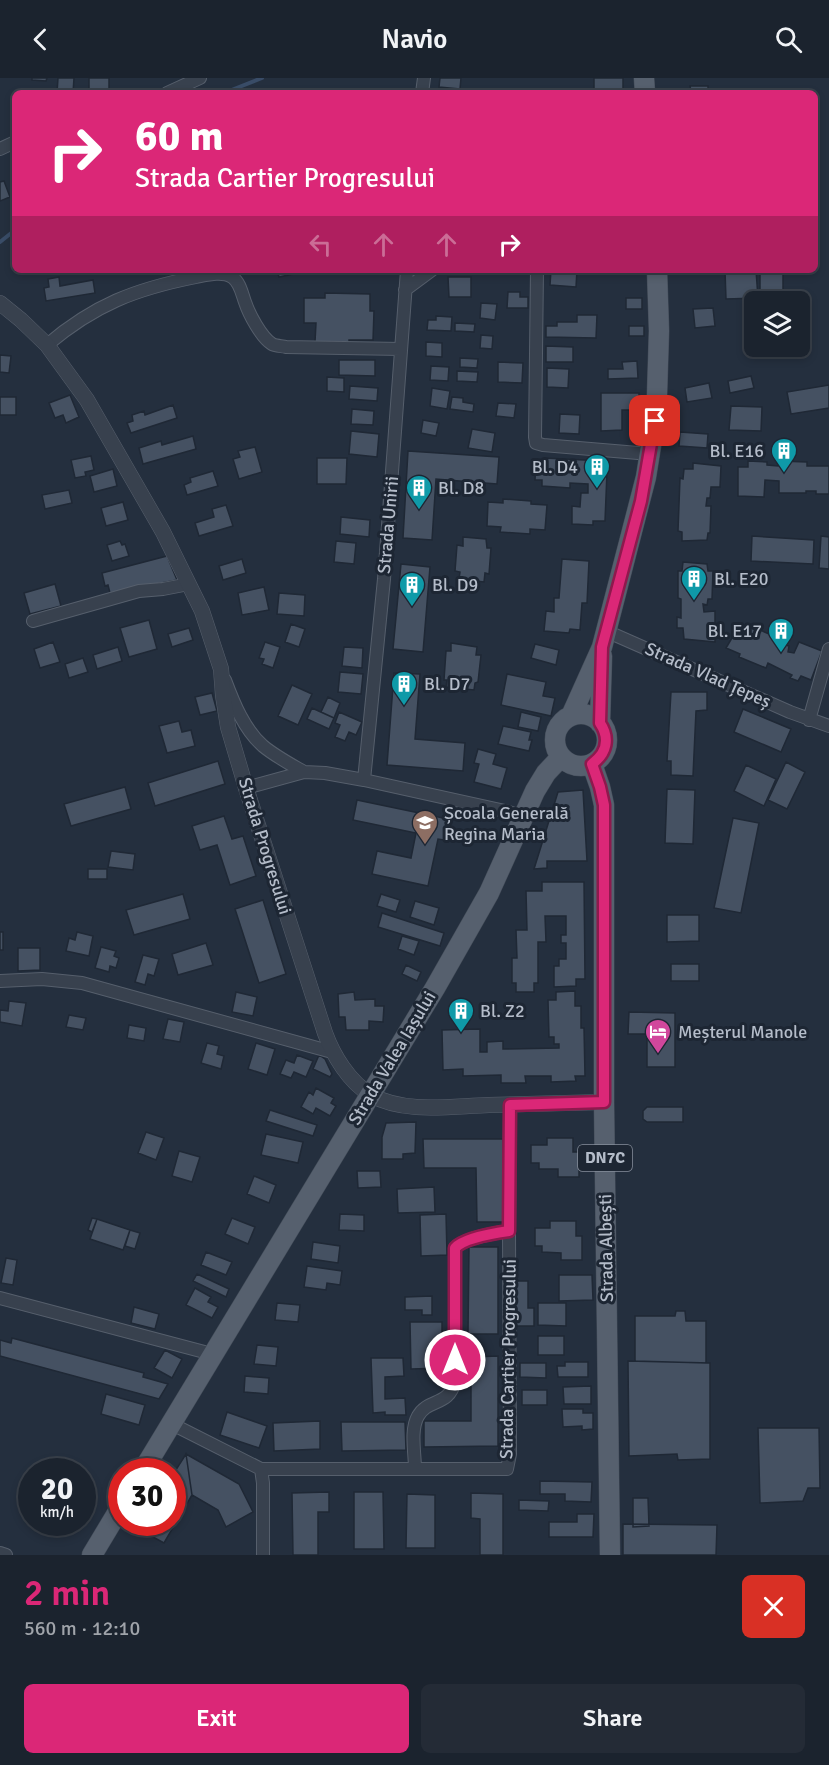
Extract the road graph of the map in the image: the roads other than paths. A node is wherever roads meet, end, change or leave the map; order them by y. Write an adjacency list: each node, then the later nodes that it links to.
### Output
1 (200, 78): 2 (street)
2 (174, 90)
3 (407, 273): 7 (street, Strada Unirii)
4 (428, 273): 7 (street)
5 (537, 273): 11 (street)
6 (657, 273): 11 (main road)
7 (405, 290): 10 (street, Strada Unirii)
8 (0, 303): 9 (street, Strada Progresului)
9 (47, 345): 10 (street); 12 (street, Strada Progresului)
10 (401, 349): 24 (street, Strada Unirii)
11 (650, 454): 14 (main road)
12 (189, 584): 13 (street); 16 (street, Strada Progresului)
13 (33, 621)
14 (604, 639): 17 (main road); 18 (street, Strada Vlad Țepeș); 19 (main road)
15 (829, 649): 18 (street)
16 (221, 669): 23 (street); 25 (street, Strada Progresului)
17 (571, 716): 19 (main road); 21 (main road)
18 (809, 720): 20 (street, Strada Vlad Țepeș)
19 (600, 723): 22 (main road)
20 (829, 726)
21 (561, 757): 22 (main road); 26 (main road, Strada Valea Iașului)
22 (592, 764): 30 (main road, Strada Albești / DN7C)
23 (304, 772): 24 (street); 25 (street)
24 (364, 780): 26 (street)
25 (246, 788): 28 (street, Strada Progresului)
26 (523, 817): 29 (main road, Strada Valea Iașului)
27 (0, 981): 28 (street)
28 (332, 1052): 29 (street, Strada Progresului)
29 (371, 1095): 31 (street); 34 (main road, Strada Valea Iașului)
30 (604, 1102): 31 (street); 44 (main road, Strada Albești / DN7C)
31 (510, 1105): 32 (street, Strada Cartier Progresului)
32 (509, 1231): 38 (street, Strada Cartier Progresului); 38 (street, Strada Cartier Progresului)
33 (0, 1298): 34 (street)
34 (212, 1354): 35 (main road, Strada Valea Iașului)
35 (170, 1423): 36 (main road, Strada Valea Iașului); 37 (street, Strada Cartier Progresului)
36 (150, 1458)
37 (261, 1469): 38 (street, Strada Cartier Progresului); 43 (street)
38 (415, 1469)
39 (108, 1528): 42 (main road)
40 (0, 1553): 41 (street)
41 (6, 1555)
42 (92, 1555)
43 (263, 1555)
44 (610, 1555)

